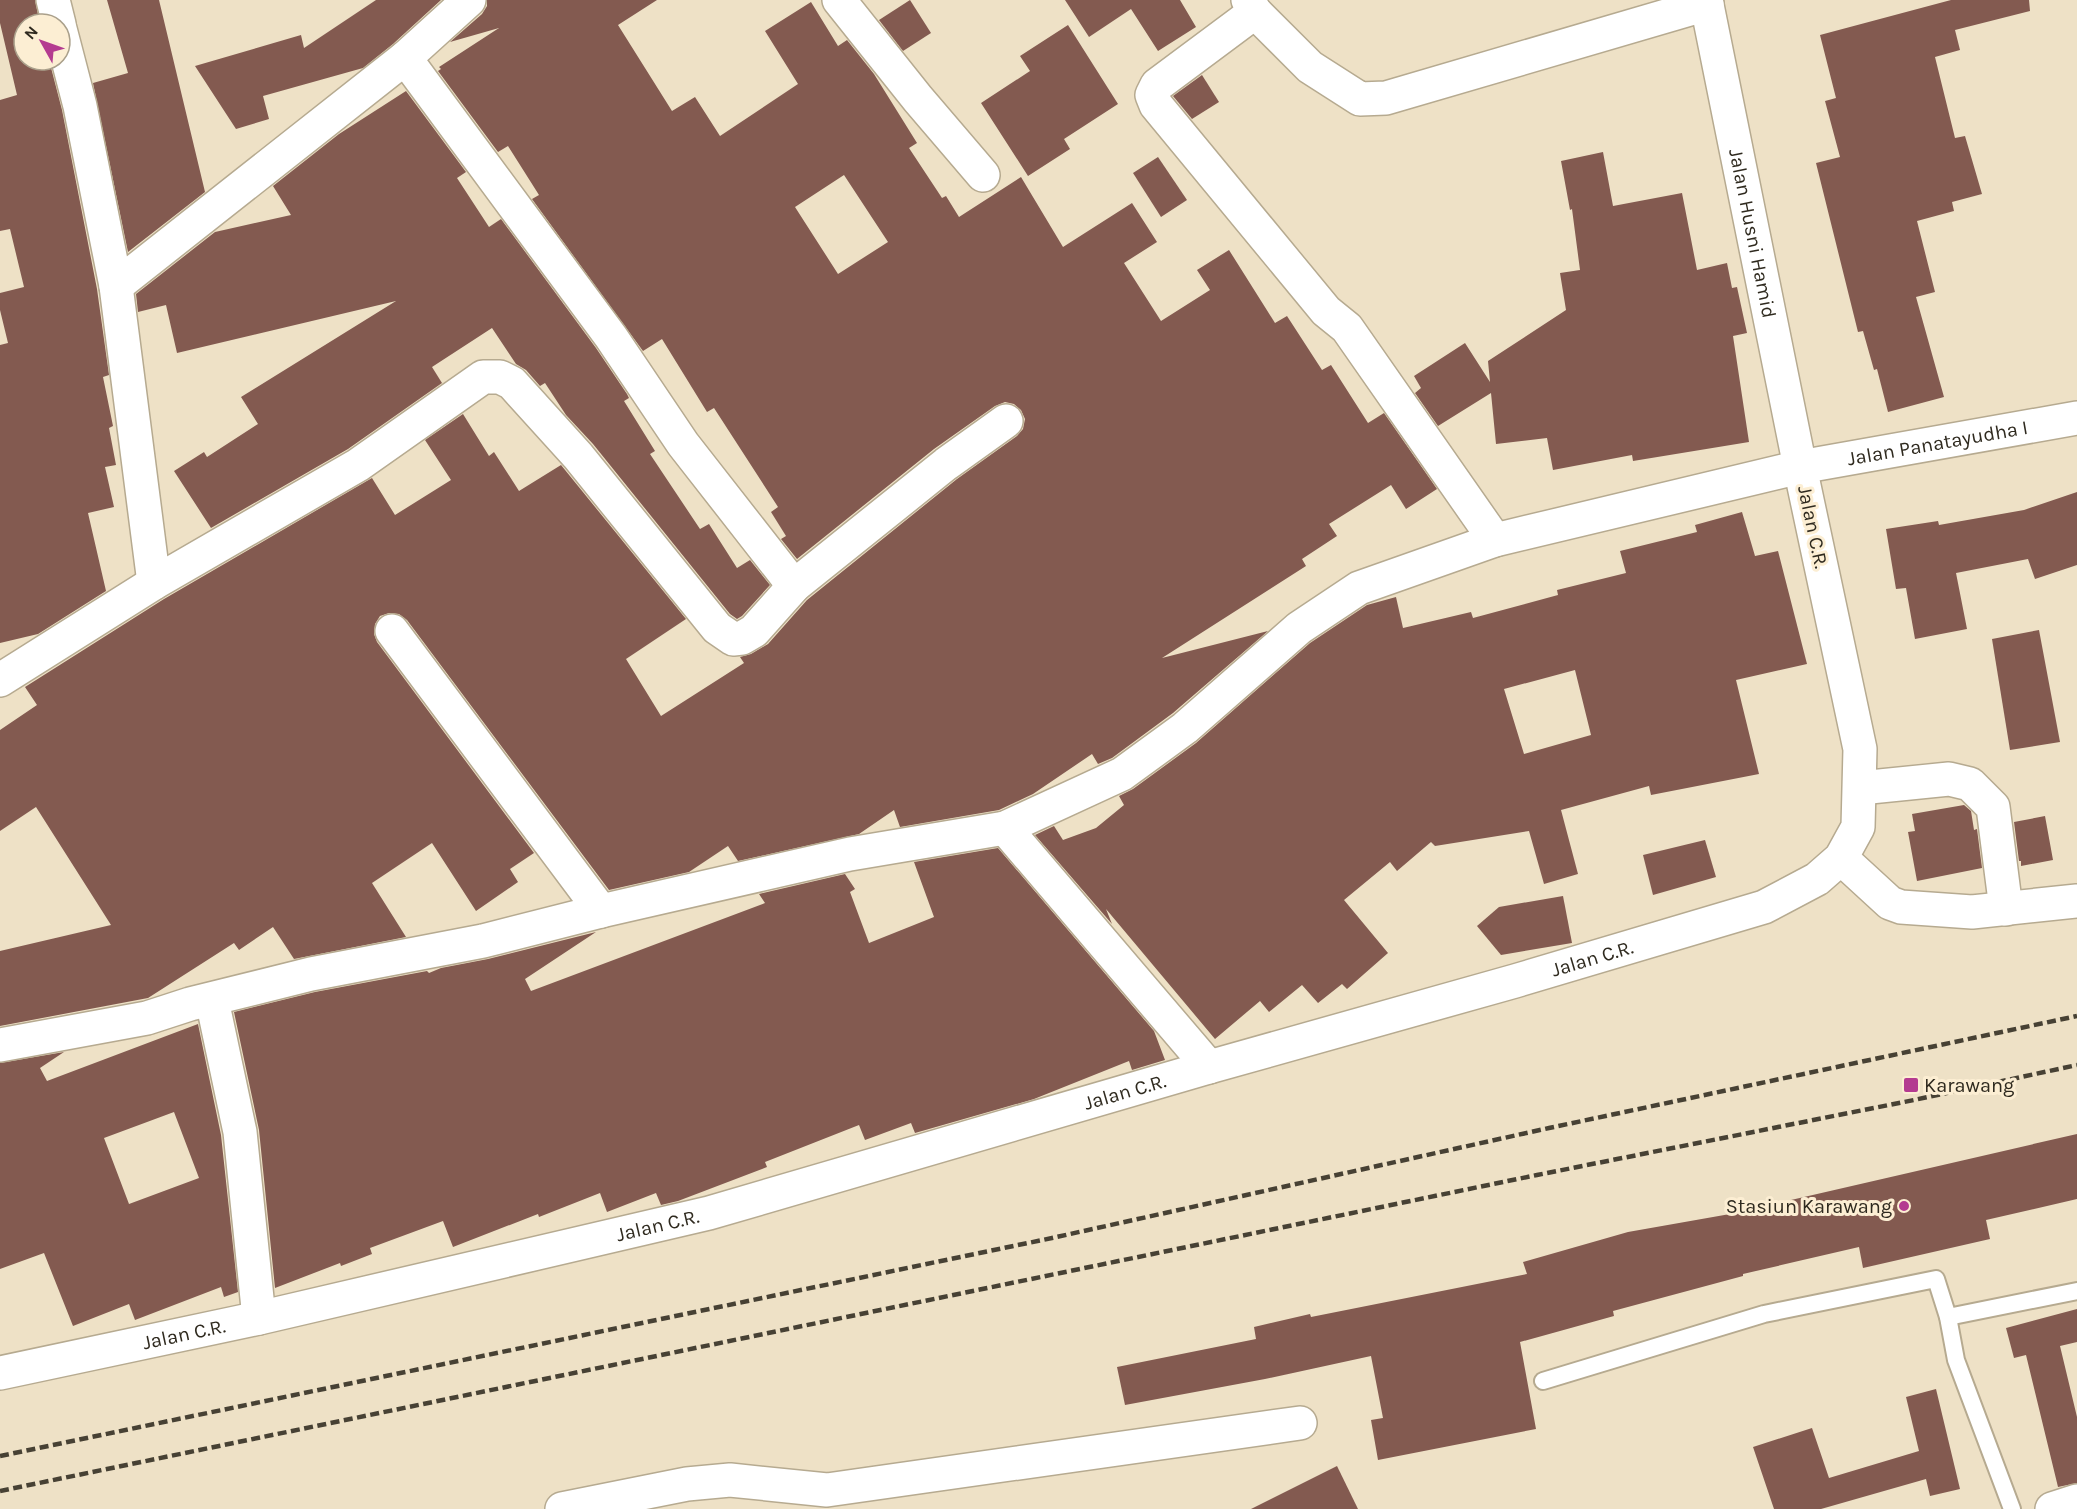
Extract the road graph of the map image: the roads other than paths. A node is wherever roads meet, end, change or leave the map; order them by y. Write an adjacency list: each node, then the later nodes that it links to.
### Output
1 (469, 0): 5 (street)
2 (839, 0): 7 (street)
3 (1706, 2): 4 (street); 11 (street, Jalan Husni Hamid)
4 (1252, 6): 12 (street)
5 (405, 58): 8 (street); 14 (street)
6 (71, 72): 8 (street)
7 (983, 175)
8 (116, 286): 13 (street)
9 (2077, 418): 11 (street, Jalan Panatayudha I)
10 (1006, 421): 14 (street)
11 (1800, 467): 12 (street, Jalan Panatayudha I); 17 (street, Jalan C.R.)
12 (1495, 540): 18 (street, Jalan Panatayudha I)
13 (154, 583): 14 (street); 16 (street)
14 (794, 586)
15 (392, 631): 22 (street)
16 (0, 680)
17 (1860, 788): 19 (street, Jalan C.R.); 21 (street)
18 (1005, 828): 22 (street, Jalan Panatayudha I); 25 (street)
19 (1841, 858): 21 (street); 25 (street, Jalan C.R.)
20 (2077, 901): 21 (street)
21 (2006, 909)
22 (601, 911): 23 (street, Jalan Panatayudha I)
23 (212, 1000): 24 (street, Jalan Panatayudha I); 28 (street)
24 (0, 1045)
25 (1209, 1067): 28 (street, Jalan C.R.)
26 (2077, 1291): 27 (lane)
27 (1948, 1317): 30 (lane); 34 (lane)
28 (259, 1318): 29 (street, Jalan C.R.)
29 (0, 1373)
30 (1544, 1381)
31 (1300, 1423): 33 (street)
32 (2077, 1501): 35 (street)
33 (562, 1509)
34 (2012, 1509)
35 (2052, 1509)

